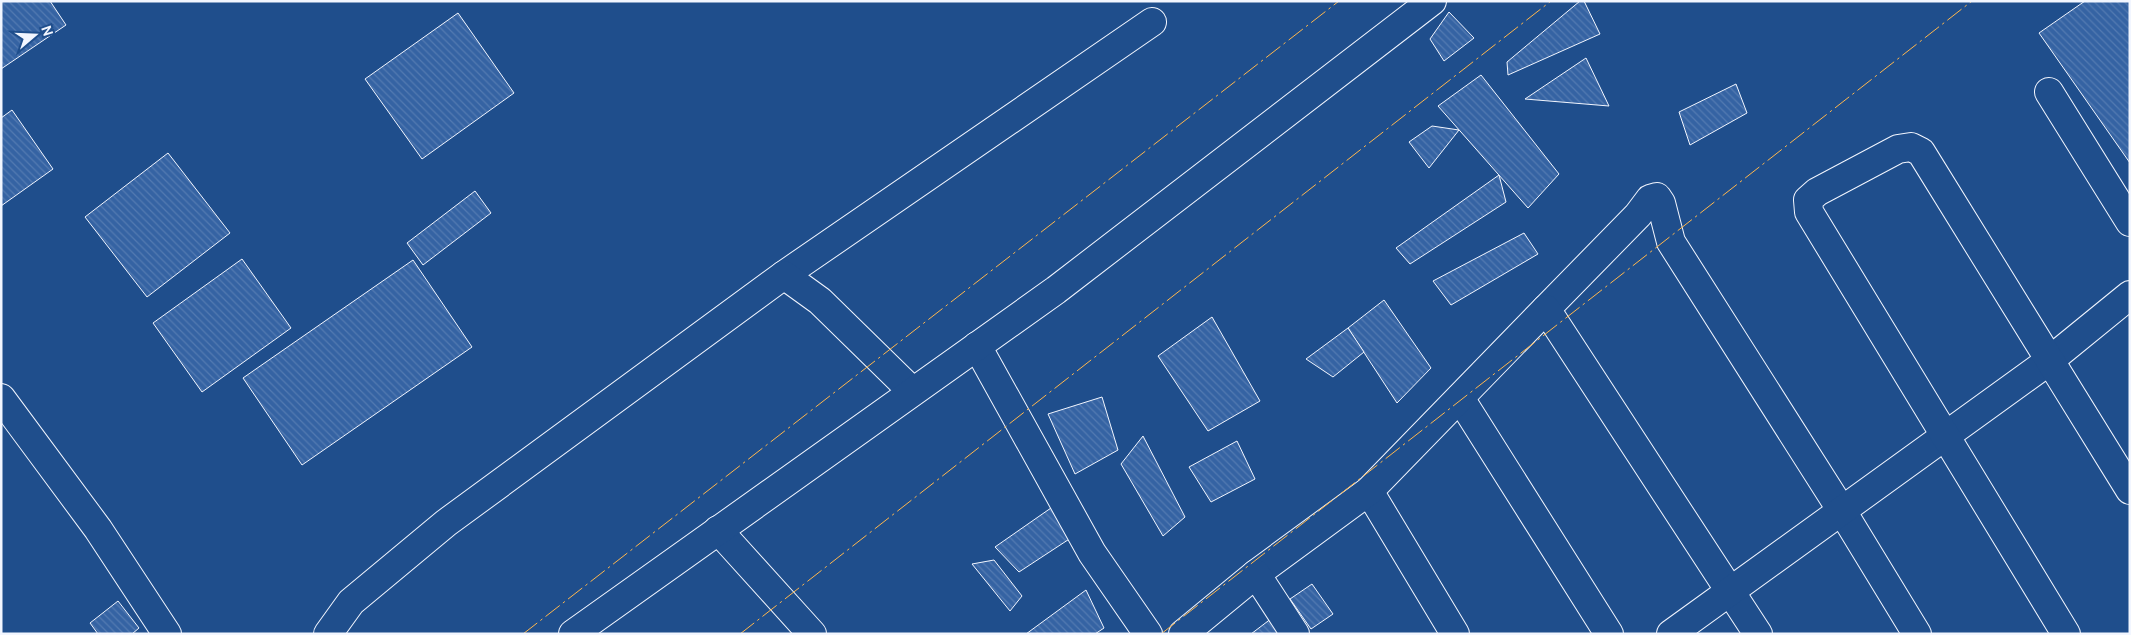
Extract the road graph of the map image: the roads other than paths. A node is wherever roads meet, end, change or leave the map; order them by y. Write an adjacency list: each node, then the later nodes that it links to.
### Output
1 (1432, 1): 8 (street)
2 (1152, 22): 5 (street)
3 (2049, 92): 4 (street)
4 (2130, 222)
5 (784, 275): 10 (street); 21 (street)
6 (2130, 295): 9 (street)
7 (1546, 309): 12 (street); 16 (street); 19 (street)
8 (977, 346): 10 (street); 24 (street)
9 (2049, 361): 13 (street); 13 (street); 14 (street)
10 (912, 391): 17 (street)
11 (1, 398): 20 (street)
12 (1460, 398): 15 (street); 28 (street)
13 (1946, 435): 16 (street); 32 (street)
14 (2130, 490)
15 (1369, 491): 18 (street); 27 (street)
16 (1842, 511): 19 (street); 31 (street)
17 (718, 530): 22 (street); 23 (street)
18 (1256, 574): 25 (street); 26 (street)
19 (1731, 591): 29 (street); 30 (street)
20 (167, 634)
21 (328, 634)
22 (573, 634)
23 (812, 634)
24 (1148, 634)
25 (1184, 634)
26 (1295, 634)
27 (1455, 634)
28 (1609, 634)
29 (1672, 634)
30 (1758, 634)
31 (1916, 634)
32 (2066, 634)

